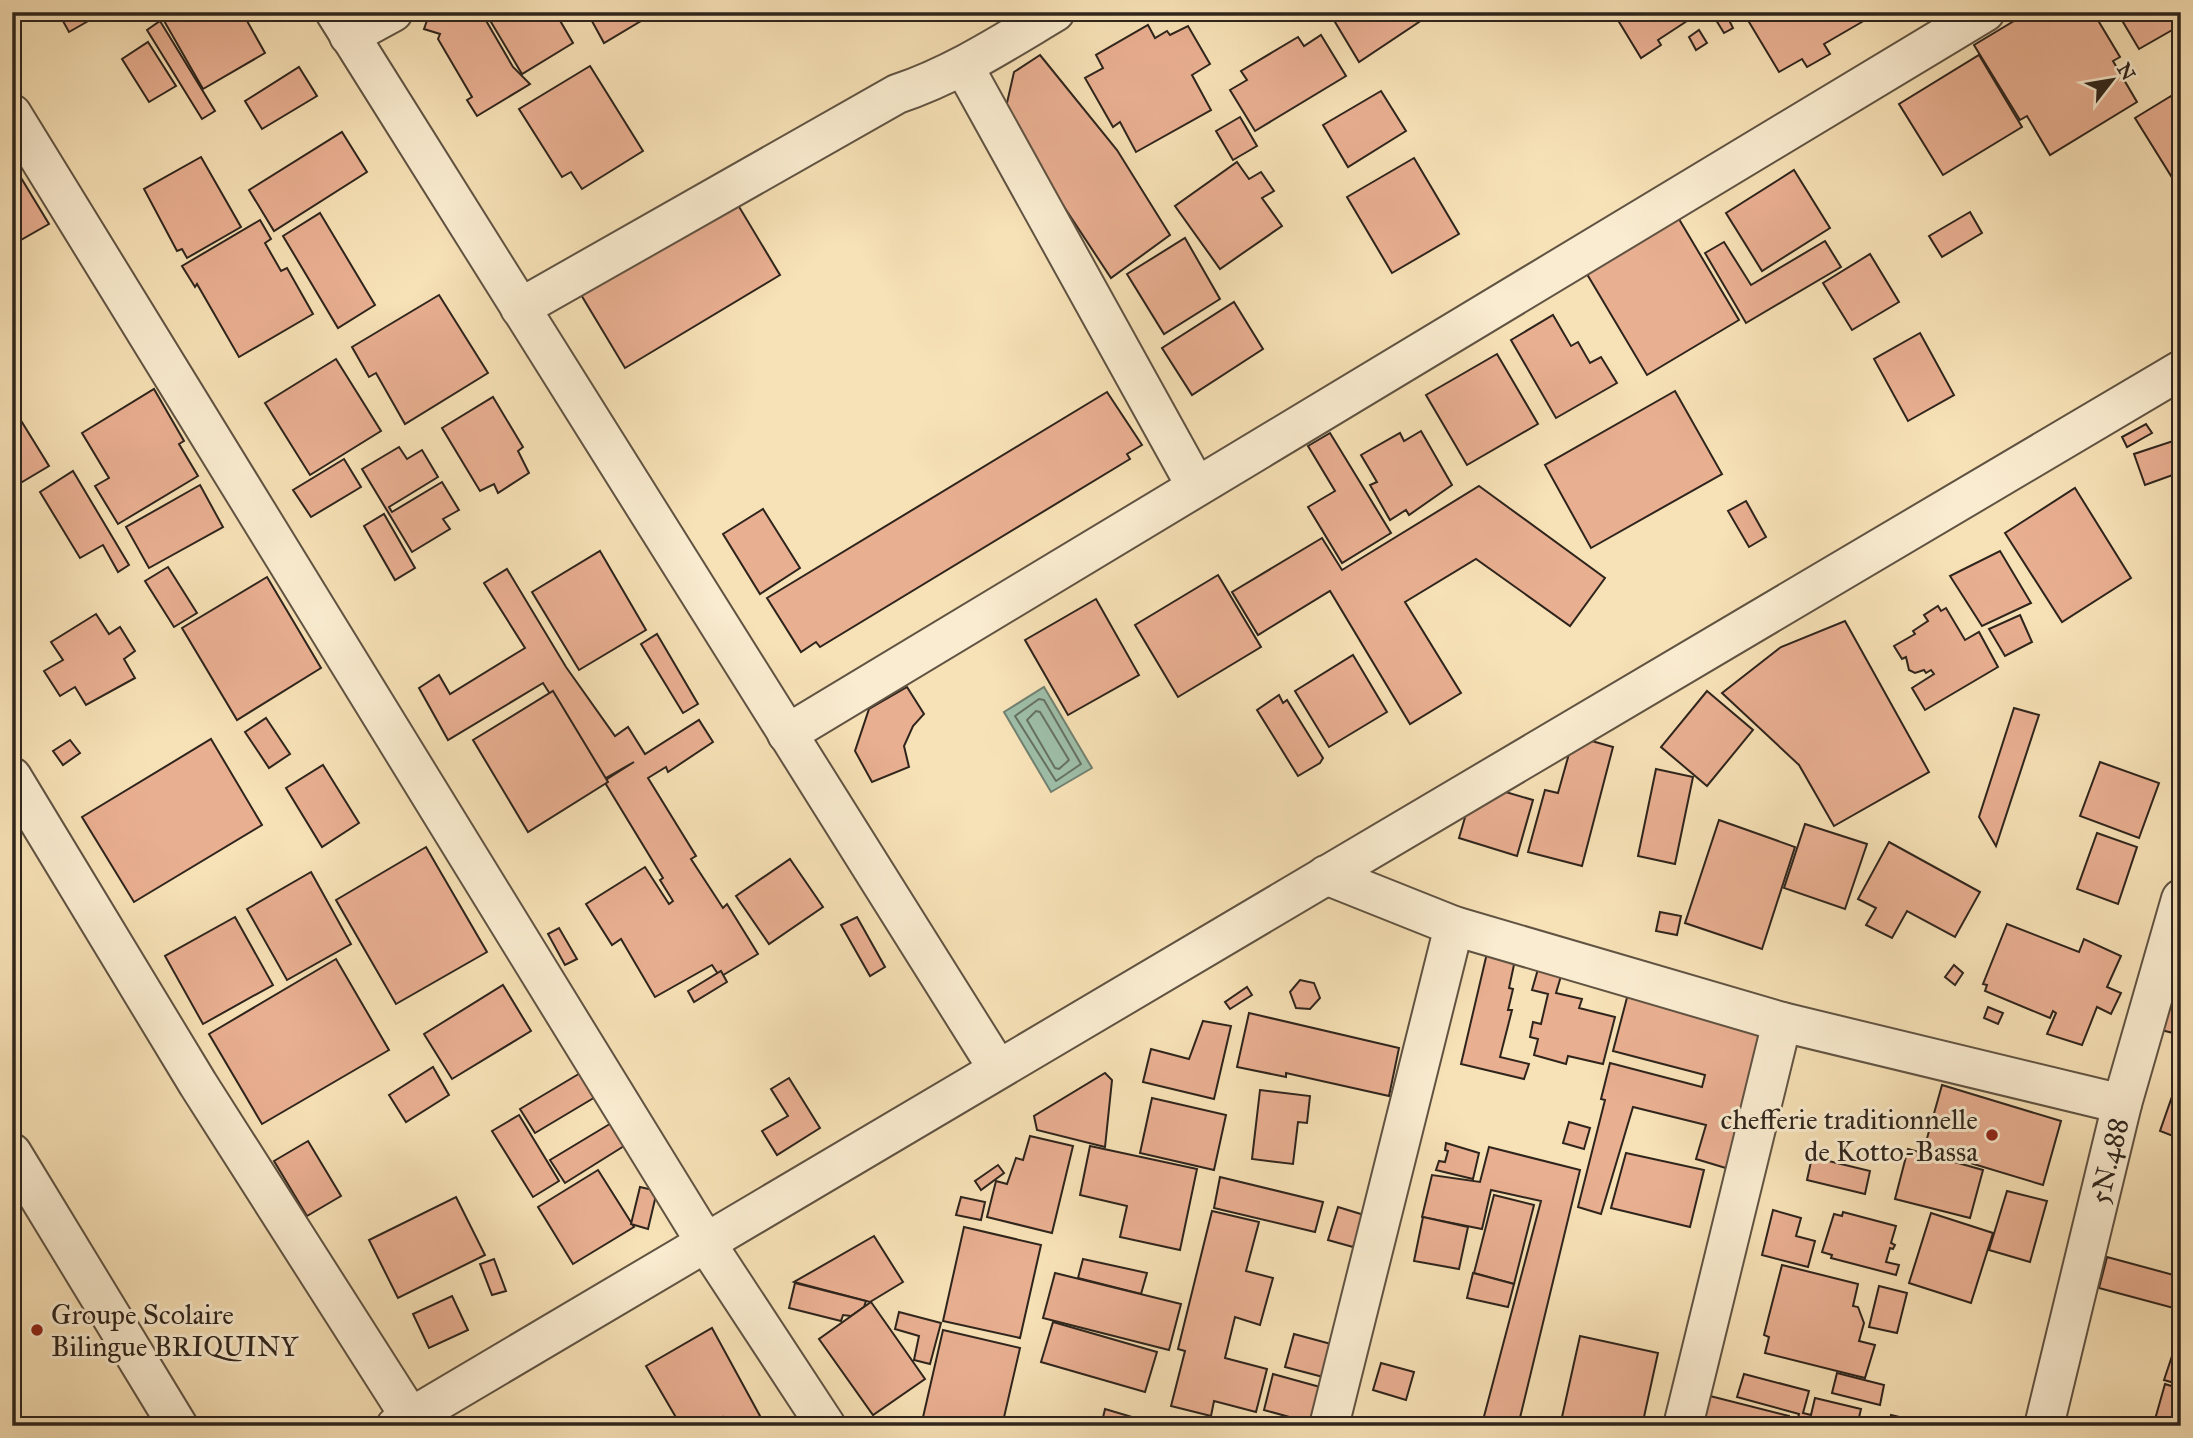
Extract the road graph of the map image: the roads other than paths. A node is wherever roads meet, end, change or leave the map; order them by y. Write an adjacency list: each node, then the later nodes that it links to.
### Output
1 (393, 12): 4 (street)
2 (1055, 12): 5 (street)
3 (1985, 12): 9 (street)
4 (342, 24): 7 (street)
5 (964, 67): 7 (street); 9 (street)
6 (12, 114): 19 (street)
7 (520, 308): 10 (street)
8 (2181, 370): 12 (street)
9 (1196, 486): 10 (street)
10 (787, 734): 16 (street)
11 (12, 777): 20 (street)
12 (1326, 875): 14 (street); 16 (street)
13 (2181, 899): 17 (street, 5N.488)
14 (1454, 926): 15 (street); 23 (street)
15 (1782, 1022): 17 (street); 24 (street)
16 (998, 1069): 19 (street)
17 (2122, 1104): 25 (street, 5N.488)
18 (12, 1153): 21 (street)
19 (706, 1243): 20 (street); 22 (street)
20 (408, 1423)
21 (178, 1426)
22 (826, 1426)
23 (1329, 1426)
24 (1683, 1426)
25 (2044, 1426)

